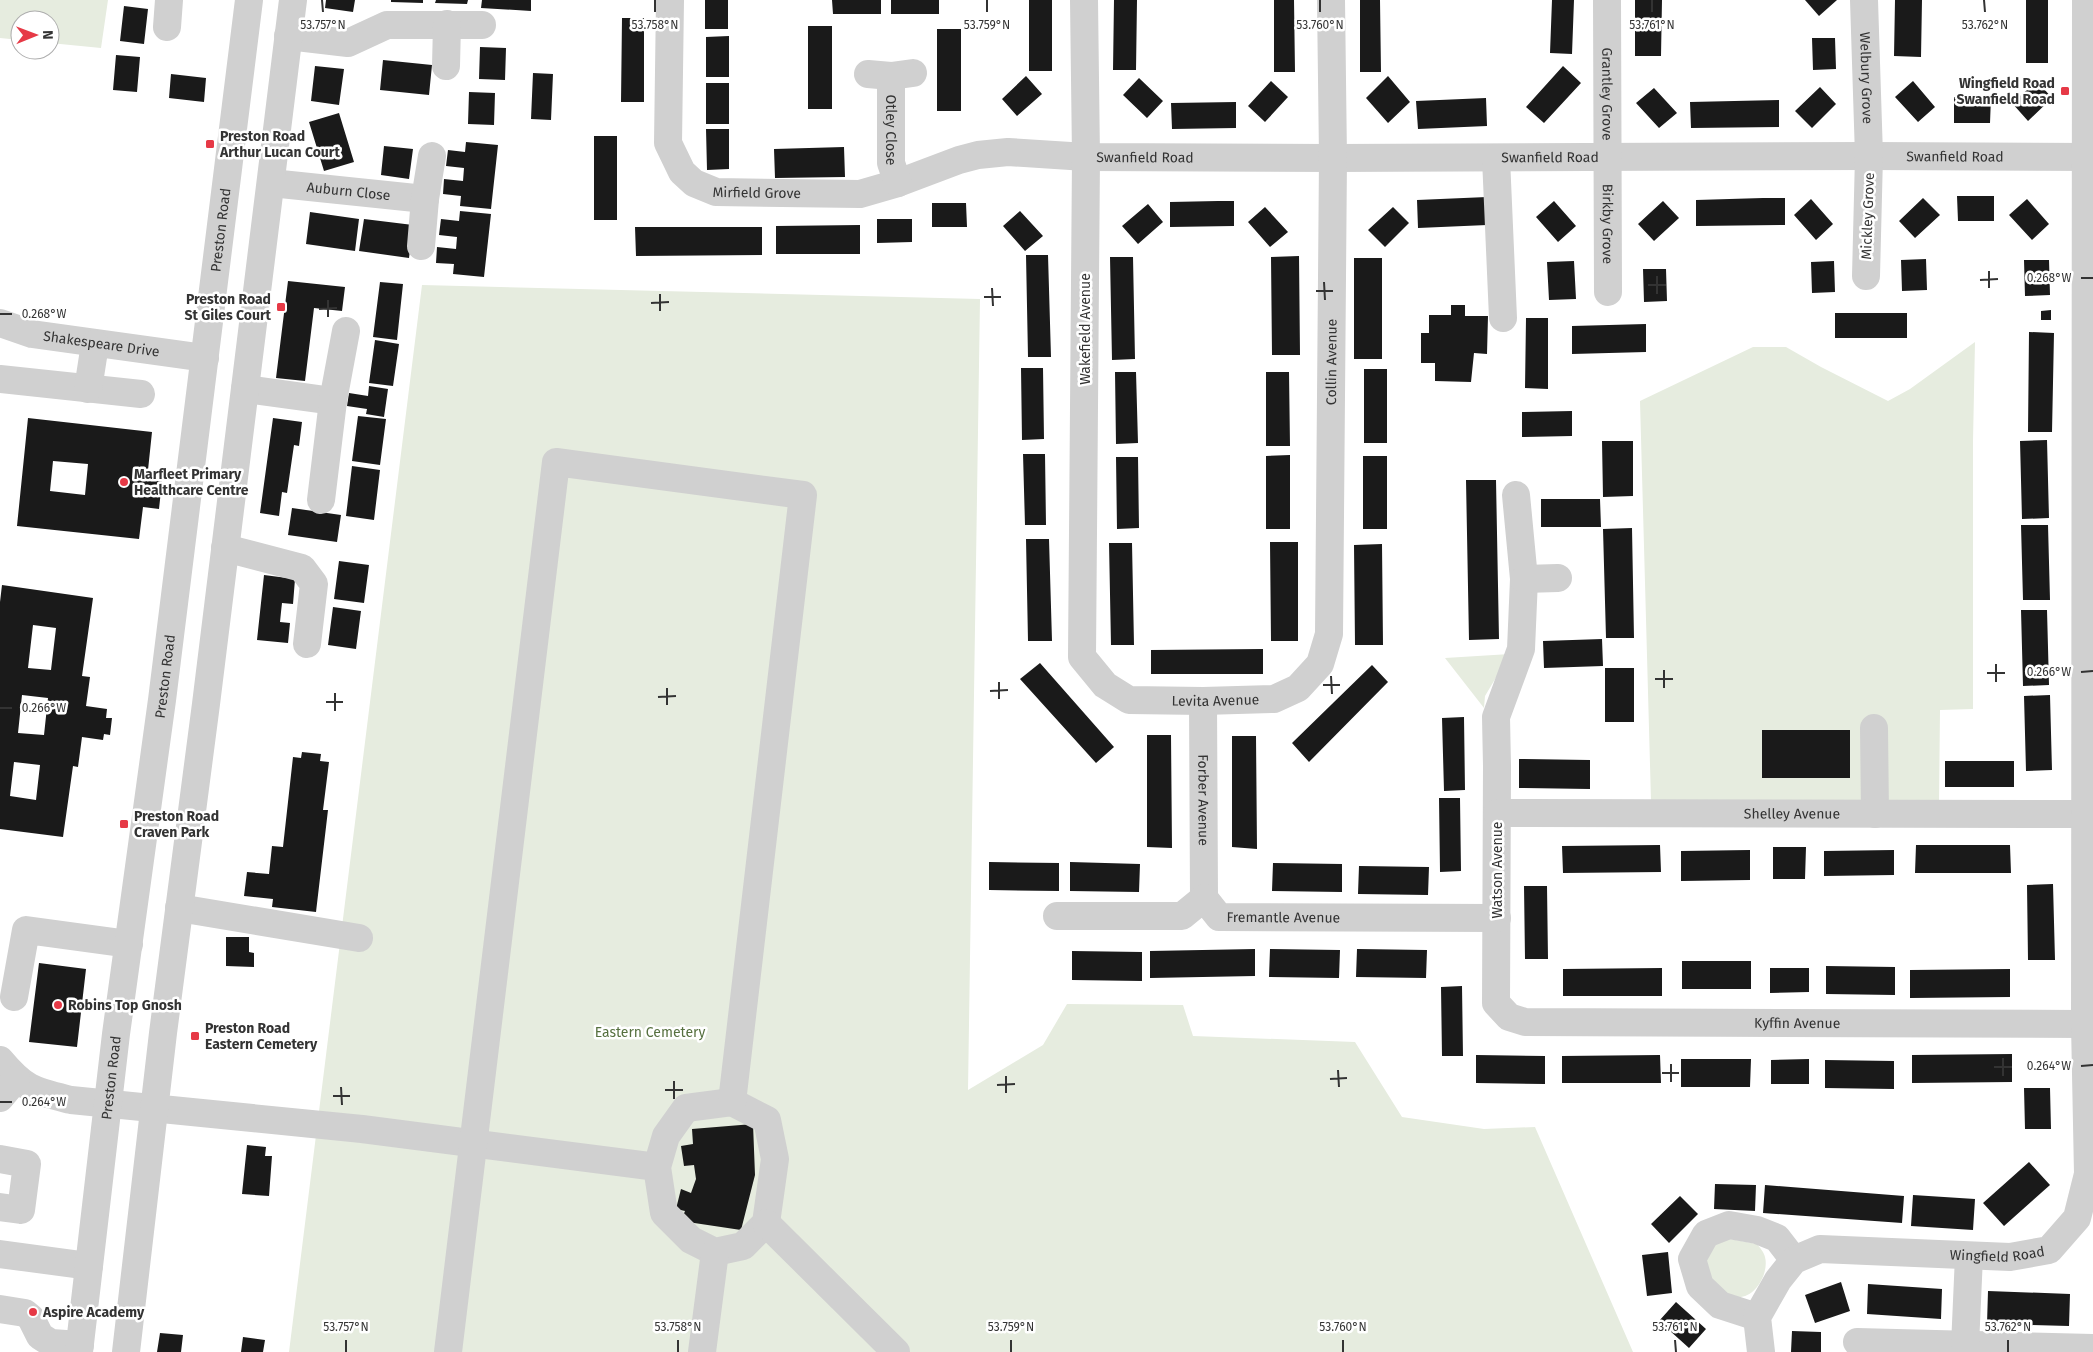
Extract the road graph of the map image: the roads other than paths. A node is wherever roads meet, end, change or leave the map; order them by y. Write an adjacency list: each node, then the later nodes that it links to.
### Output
1 (169, 0): 12 (street)
2 (249, 0): 34 (street, Preston Road)
3 (293, 0): 13 (street)
4 (670, 0): 25 (street, Mirfield Grove)
5 (1084, 0): 20 (street, Wakefield Avenue)
6 (1331, 0): 22 (street, Collin Avenue)
7 (1607, 0): 18 (street, Grantley Grove)
8 (1864, 0): 19 (street, Welbury Grove)
9 (2086, 0): 21 (street, Wingfield Road)
10 (447, 24): 11 (street); 13 (street); 14 (street)
11 (482, 25)
12 (167, 27)
13 (288, 36): 24 (street)
14 (446, 66)
15 (890, 74): 25 (street, Otley Close)
16 (1008, 152): 20 (street, Swanfield Road); 25 (street, Mirfield Grove)
17 (432, 156): 26 (street)
18 (1608, 156): 19 (street, Swanfield Road); 23 (street, Swanfield Road); 29 (street, Birkby Grove)
19 (1869, 156): 21 (street, Swanfield Road); 28 (street, Mickley Grove)
20 (1086, 157): 22 (street, Swanfield Road); 47 (street, Wakefield Avenue)
21 (2089, 157): 54 (street, Wingfield Road)
22 (1333, 158): 23 (street, Swanfield Road); 45 (street, Collin Avenue)
23 (1496, 158): 30 (street)
24 (271, 183): 26 (street, Auburn Close); 37 (street)
25 (898, 183)
26 (425, 199): 27 (street)
27 (421, 246)
28 (1866, 276)
29 (1608, 292)
30 (1503, 318)
31 (0, 323): 33 (street, Shakespeare Drive)
32 (346, 331): 39 (street)
33 (95, 344): 34 (street, Shakespeare Drive); 36 (street)
34 (205, 358): 48 (street, Preston Road)
35 (0, 379): 36 (street)
36 (88, 389): 38 (street)
37 (245, 389): 39 (street); 42 (street)
38 (141, 394)
39 (333, 401): 41 (street)
40 (1516, 495): 44 (street)
41 (320, 500)
42 (225, 548): 46 (street); 50 (street)
43 (1558, 578): 44 (street)
44 (1524, 579): 52 (street, Watson Avenue)
45 (1329, 634): 49 (street, Levita Avenue)
46 (307, 644)
47 (1082, 657): 49 (street, Levita Avenue)
48 (162, 700): 50 (street); 61 (street, Preston Road)
49 (1204, 701): 55 (street, Forber Avenue)
50 (206, 704): 56 (street)
51 (1874, 728): 53 (street)
52 (1497, 813): 53 (street, Shelley Avenue); 58 (street, Watson Avenue)
53 (1874, 814): 54 (street, Shelley Avenue)
54 (2087, 814): 59 (street, Wingfield Road)
55 (1204, 898): 57 (street); 58 (street, Fremantle Avenue)
56 (179, 908): 60 (street); 68 (street)
57 (1057, 916)
58 (1498, 918): 63 (street, Watson Avenue)
59 (2090, 922): 64 (street, Wingfield Road)
60 (359, 938)
61 (129, 944): 62 (street); 66 (street, Preston Road)
62 (14, 997)
63 (1509, 1017): 64 (street, Kyffin Avenue)
64 (2085, 1024): 76 (street, Wingfield Road)
65 (5, 1079): 66 (street)
66 (108, 1102): 68 (street); 78 (street, Preston Road)
67 (732, 1102): 69 (street); 71 (street); 73 (street)
68 (155, 1109): 69 (street); 85 (street)
69 (474, 1144): 71 (street); 86 (street)
70 (0, 1159): 72 (street)
71 (657, 1167): 74 (street)
72 (0, 1207)
73 (766, 1222): 74 (street); 88 (street)
74 (715, 1252): 87 (street)
75 (0, 1254): 78 (street)
76 (1969, 1256): 77 (street, Wingfield Road); 82 (street)
77 (1794, 1260): 80 (street, Wingfield Road); 80 (street)
78 (89, 1266): 83 (street, Preston Road)
79 (0, 1309): 83 (street)
80 (1757, 1317): 89 (street)
81 (1857, 1342): 82 (street)
82 (1965, 1346): 84 (street)
83 (80, 1348)
84 (2093, 1348)
85 (126, 1352)
86 (448, 1352)
87 (702, 1352)
88 (896, 1352)
89 (1761, 1352)

